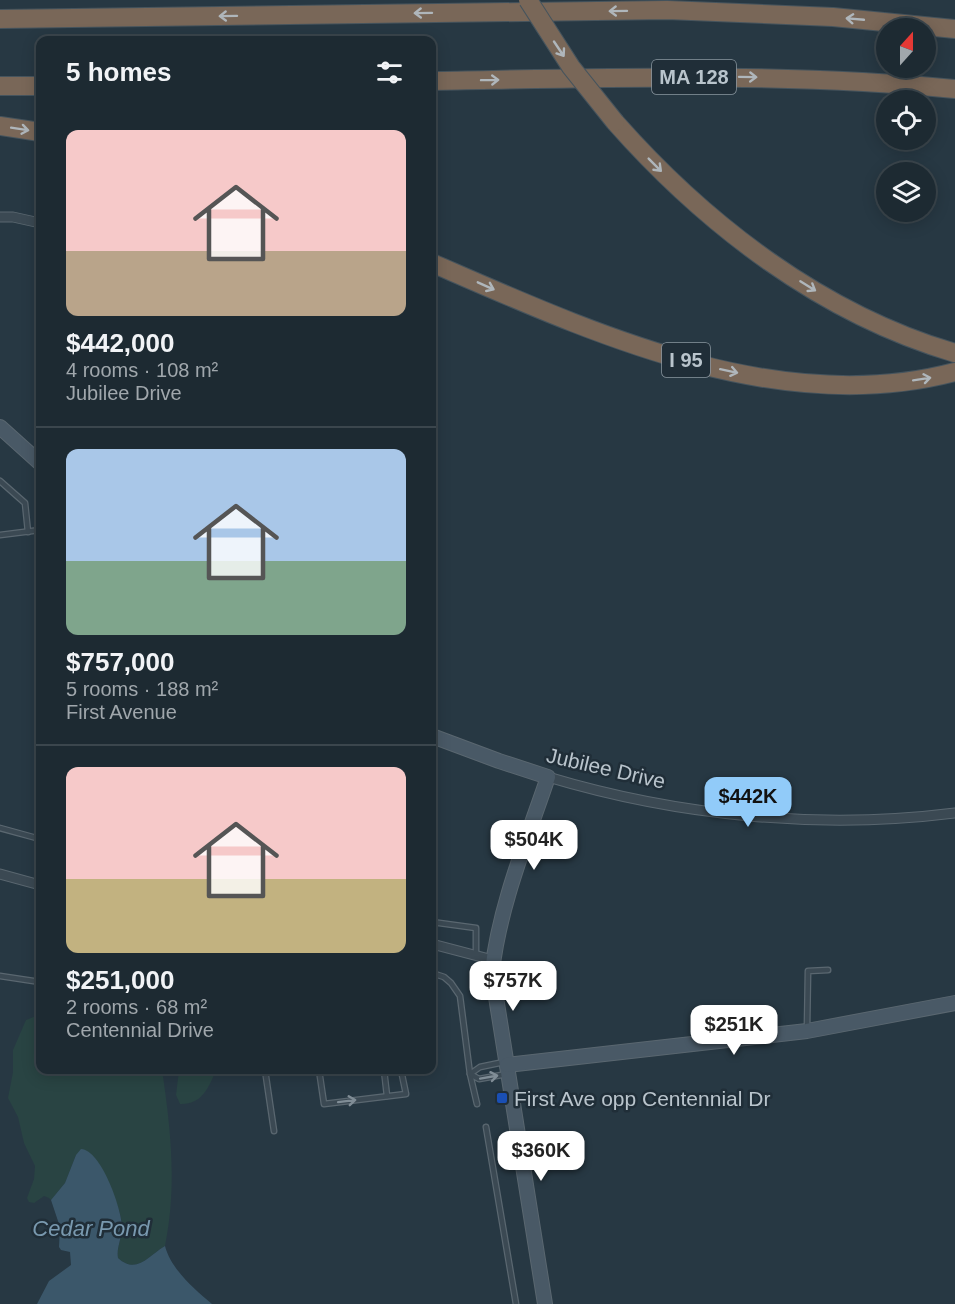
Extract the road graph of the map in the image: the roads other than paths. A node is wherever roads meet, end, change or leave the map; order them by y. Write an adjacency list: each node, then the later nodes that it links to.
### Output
1 (528, 0): 13 (highway, one-way to 13, bridge)
2 (0, 19): 3 (highway, one-way to 2)
3 (955, 29)
4 (436, 81): 7 (highway, MA 128, one-way to 7)
5 (0, 86): 6 (highway)
6 (36, 86)
7 (955, 88)
8 (0, 126): 9 (highway, one-way to 9)
9 (36, 131)
10 (0, 217): 11 (street)
11 (36, 223)
12 (436, 265): 14 (highway, I 95, one-way to 14)
13 (955, 353)
14 (955, 372)
15 (0, 426): 16 (street)
16 (36, 459)
17 (0, 481): 19 (lane)
18 (36, 531): 19 (lane)
19 (28, 532): 20 (lane)
20 (0, 534)
21 (436, 738): 22 (street, Jubilee Drive)
22 (548, 777): 23 (street, Jubilee Drive); 31 (street)
23 (955, 813)
24 (0, 828): 25 (lane)
25 (36, 837)
26 (0, 874): 27 (street)
27 (36, 884)
28 (436, 923): 30 (lane)
29 (436, 945): 30 (street)
30 (476, 955): 31 (street)
31 (493, 960): 38 (street)
32 (828, 970): 37 (lane)
33 (436, 974): 43 (lane)
34 (0, 976): 35 (lane)
35 (36, 981)
36 (955, 1003): 37 (street)
37 (807, 1032): 38 (street)
38 (508, 1066): 43 (lane); 43 (lane, one-way to 38); 49 (street)
39 (266, 1074): 47 (lane)
40 (320, 1074): 44 (lane, one-way to 44)
41 (384, 1074): 44 (lane)
42 (402, 1074): 44 (lane)
43 (470, 1074): 45 (lane)
44 (387, 1096)
45 (477, 1104)
46 (486, 1127): 48 (lane)
47 (274, 1131)
48 (516, 1304)
49 (545, 1304)

